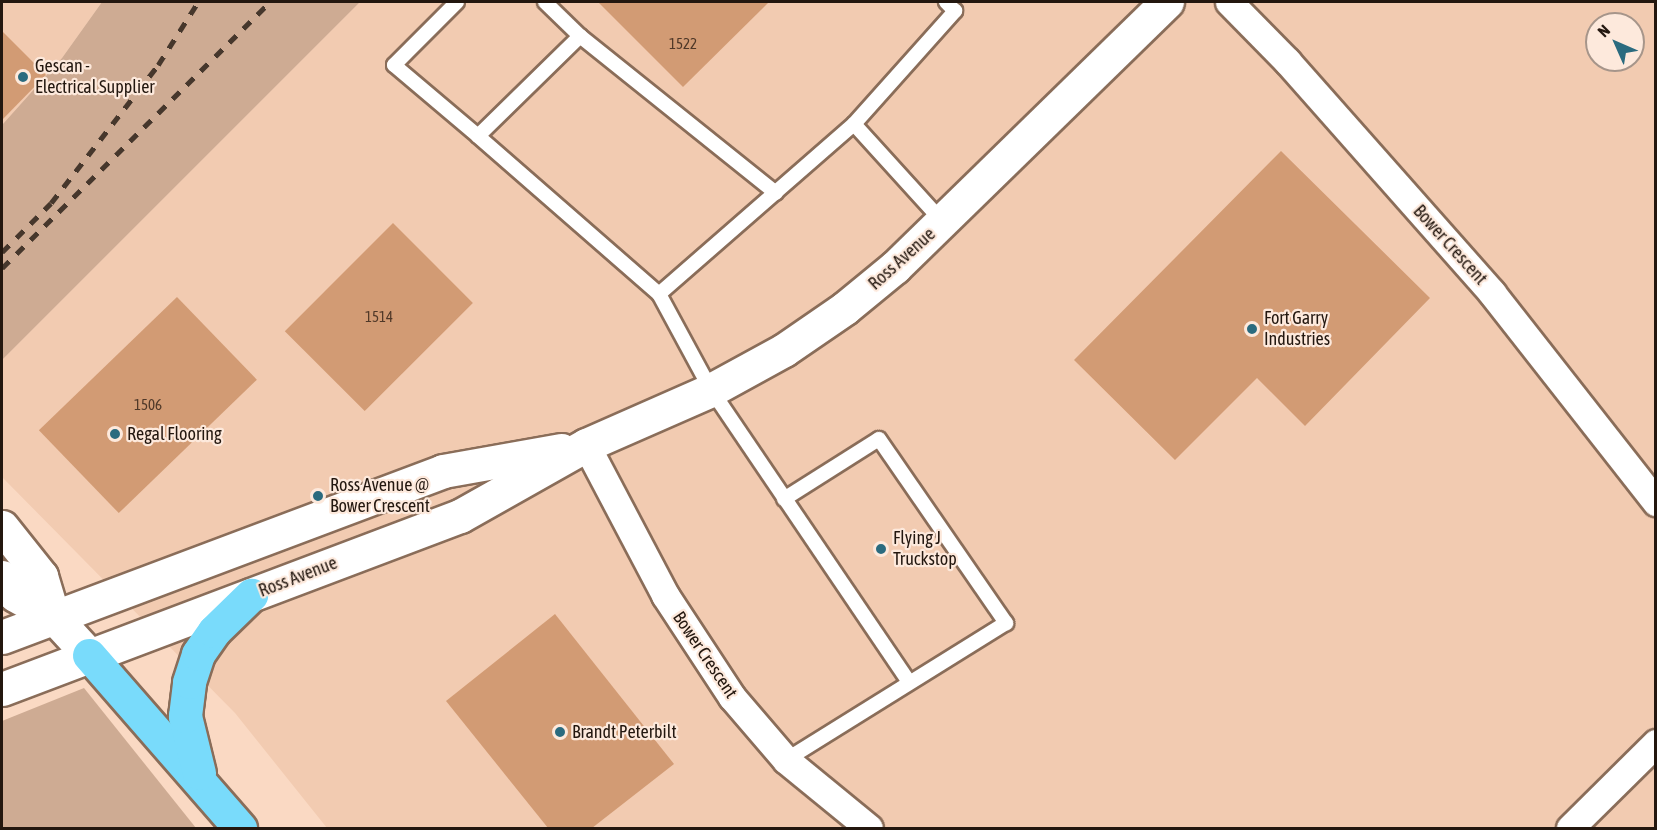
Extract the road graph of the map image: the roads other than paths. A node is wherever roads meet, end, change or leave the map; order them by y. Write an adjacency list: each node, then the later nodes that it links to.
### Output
1 (457, 2): 8 (lane)
2 (545, 2): 6 (lane)
3 (946, 2): 7 (lane)
4 (1167, 2): 10 (main road, Ross Avenue)
5 (1229, 2): 15 (street, Bower Crescent)
6 (580, 36): 8 (lane); 9 (lane)
7 (854, 124): 9 (lane); 10 (lane)
8 (478, 136): 11 (lane)
9 (776, 193): 11 (lane)
10 (943, 222): 12 (main road, Ross Avenue)
11 (659, 294): 12 (lane)
12 (711, 390): 13 (main road, Ross Avenue); 14 (lane)
13 (586, 445): 18 (main road, Ross Avenue); 19 (main road, Ross Avenue); 25 (street, Bower Crescent)
14 (784, 499): 22 (lane); 22 (lane)
15 (1656, 502)
16 (2, 527): 19 (main road)
17 (2, 577): 19 (main road)
18 (251, 595): 21 (main road, Ross Avenue); 26 (highway)
19 (53, 616): 20 (main road, Ross Avenue); 21 (main road)
20 (2, 637)
21 (89, 655): 23 (main road, Ross Avenue); 26 (highway)
22 (909, 682): 25 (lane)
23 (2, 689)
24 (1656, 743): 29 (street)
25 (786, 760): 28 (street, Bower Crescent)
26 (200, 778): 27 (highway)
27 (240, 828)
28 (869, 828)
29 (1570, 828)

